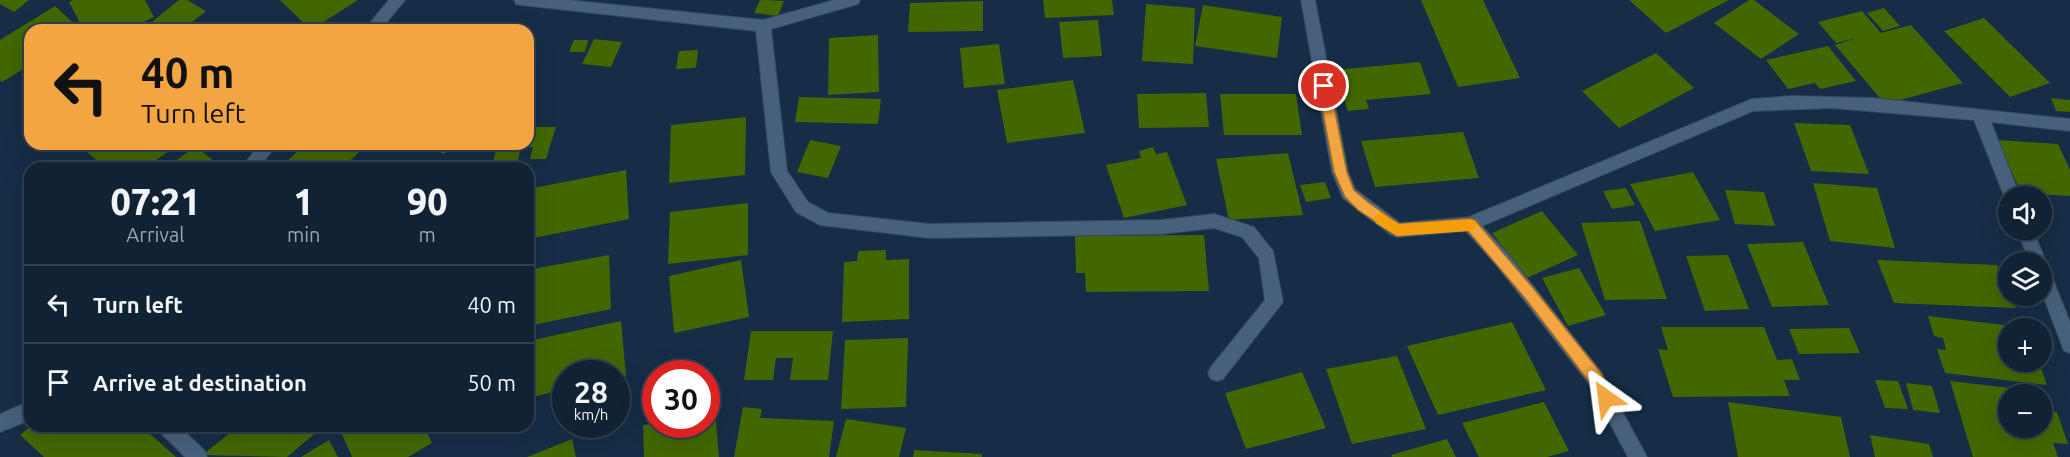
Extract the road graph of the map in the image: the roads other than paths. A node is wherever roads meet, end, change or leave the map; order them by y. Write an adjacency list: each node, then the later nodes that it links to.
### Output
1 (398, 0): 5 (street)
2 (521, 0): 6 (street)
3 (853, 0): 6 (street)
4 (1308, 0): 12 (street)
5 (376, 24)
6 (763, 26): 15 (street)
7 (1980, 114): 8 (street); 11 (street); 12 (street)
8 (2070, 124)
9 (264, 150): 10 (street)
10 (254, 162)
11 (2008, 186)
12 (1470, 224): 20 (street)
13 (2052, 298): 14 (street)
14 (2070, 345)
15 (1216, 372)
16 (24, 414): 17 (street)
17 (0, 423)
18 (172, 432): 19 (street)
19 (198, 457)
20 (1638, 457)

